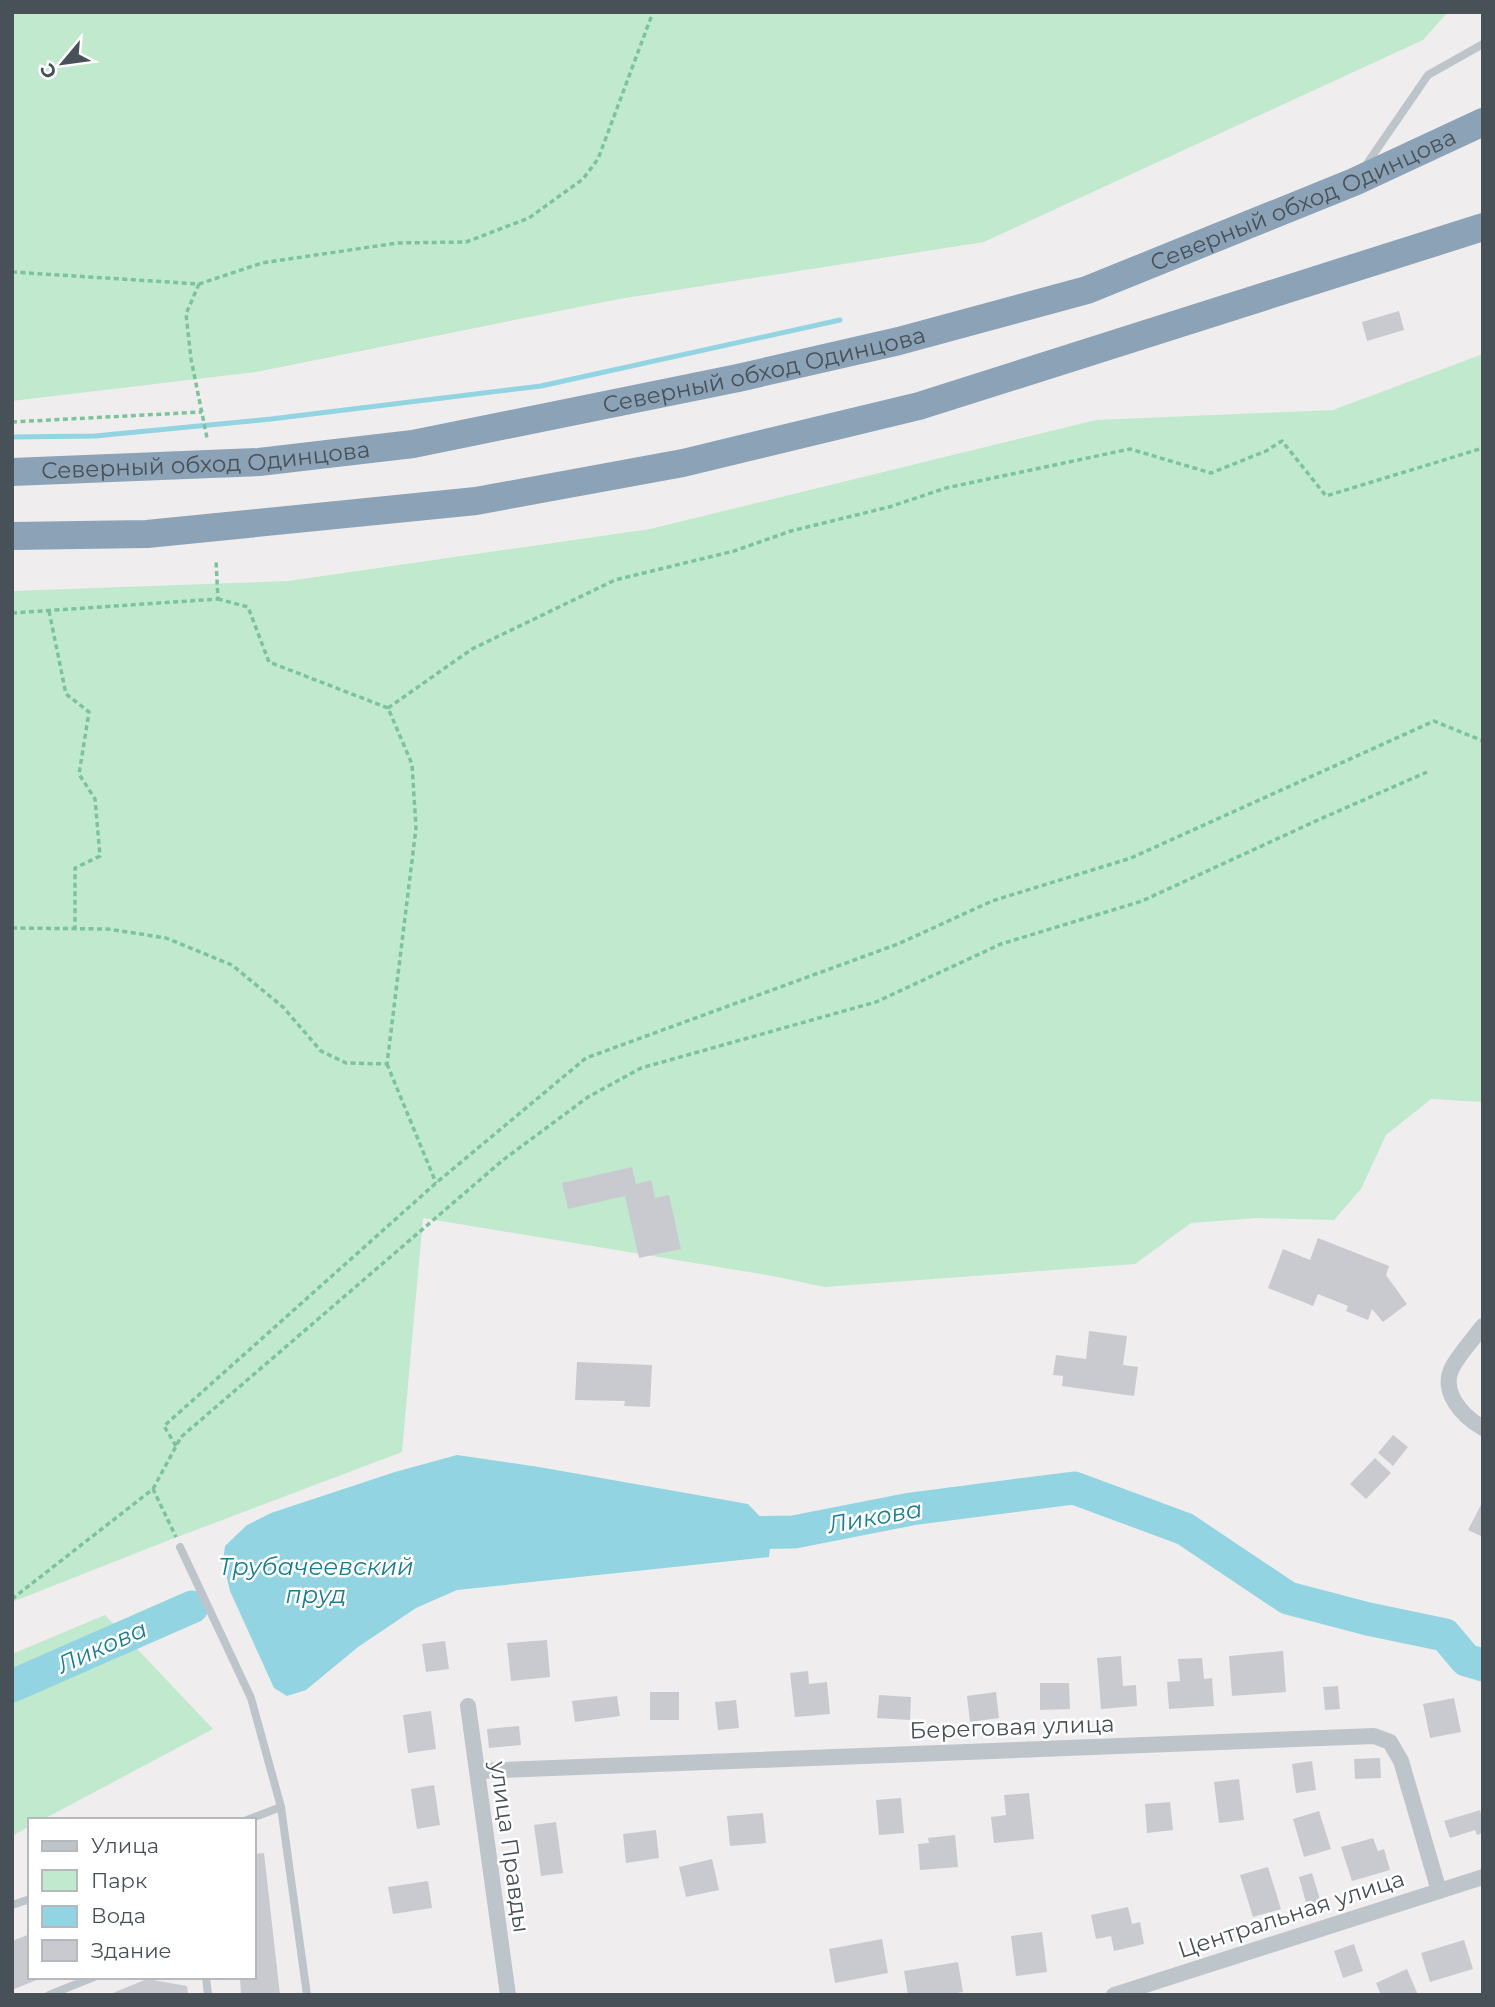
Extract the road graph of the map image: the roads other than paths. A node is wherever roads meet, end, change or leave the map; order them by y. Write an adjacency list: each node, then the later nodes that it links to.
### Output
1 (1483, 44): 3 (lane)
2 (1483, 122): 3 (highway, Северный обход Одинцова)
3 (1354, 182): 5 (highway, Северный обход Одинцова)
4 (1483, 227): 6 (highway)
5 (12, 472)
6 (12, 536)
7 (1483, 1326): 8 (street)
8 (1483, 1428)
9 (180, 1547): 12 (lane)
10 (468, 1706): 11 (street, улица Правды)
11 (477, 1771): 15 (street, Береговая улица); 19 (street, улица Правды)
12 (281, 1807): 13 (lane); 18 (lane)
13 (252, 1818)
14 (1483, 1877): 15 (street, Центральная улица)
15 (1438, 1891): 20 (street, Центральная улица)
16 (89, 1979): 17 (lane)
17 (49, 1995)
18 (307, 1995)
19 (508, 1995)
20 (1114, 1995)

